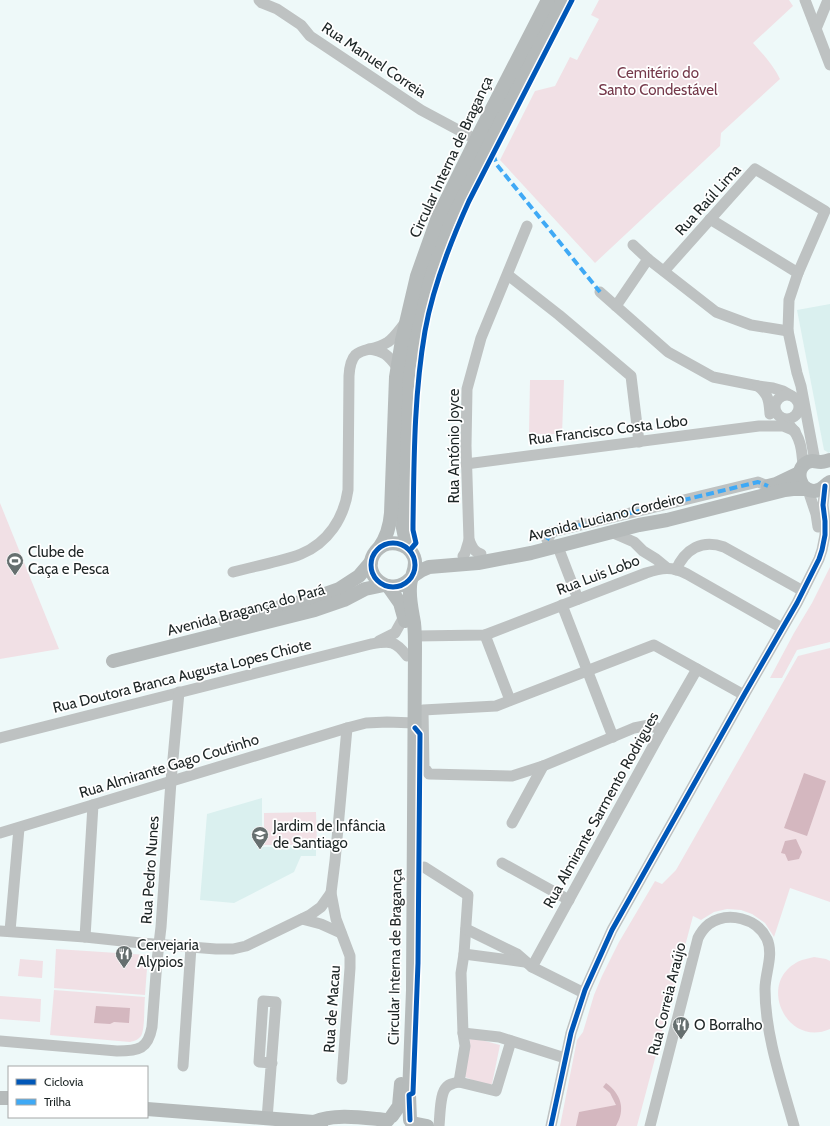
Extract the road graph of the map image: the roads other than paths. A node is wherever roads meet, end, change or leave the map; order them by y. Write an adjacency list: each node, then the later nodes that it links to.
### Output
1 (259, 0): 9 (street, Rua Manuel Correia)
2 (548, 0): 9 (main road, Circular Interna de Bragança)
3 (561, 0): 42 (main road, Circular Interna de Bragança)
4 (805, 0): 6 (street)
5 (828, 0): 6 (street)
6 (816, 29): 7 (street)
7 (828, 49): 8 (street)
8 (830, 65)
9 (476, 140): 19 (main road, Circular Interna de Bragança)
10 (710, 219): 14 (street, Rua Raúl Lima); 15 (street); 15 (street, Rua Raúl Lima)
11 (527, 226): 16 (street, Rua António Joyce)
12 (633, 245): 13 (street)
13 (648, 259): 14 (street); 18 (street)
14 (664, 271): 20 (street)
15 (798, 273): 20 (street, Rua Raúl Lima)
16 (508, 275): 30 (street); 32 (street, Rua António Joyce)
17 (600, 292): 18 (street)
18 (616, 306): 24 (street)
19 (408, 319): 21 (street); 22 (main road, Circular Interna de Bragança)
20 (788, 330): 23 (street, Rua Raúl Lima)
21 (366, 349): 22 (street); 48 (street)
22 (397, 367): 41 (main road, Circular Interna de Bragança)
23 (797, 373): 25 (street); 27 (street, Rua Raúl Lima)
24 (758, 386): 25 (street); 26 (street)
25 (786, 394): 26 (street); 27 (street)
26 (774, 411): 27 (street); 28 (street, Rua Francisco Costa Lobo); 29 (street)
27 (803, 411): 33 (street, Rua Raúl Lima)
28 (754, 427): 29 (street, Rua Francisco Costa Lobo); 30 (street, Rua Francisco Costa Lobo)
29 (795, 431): 33 (street)
30 (639, 442): 32 (street, Rua Francisco Costa Lobo)
31 (830, 460): 33 (main road, Avenida Luciano Cordeiro)
32 (466, 464): 38 (street, Rua António Joyce)
33 (806, 467): 35 (main road); 40 (main road, Avenida Luciano Cordeiro)
34 (828, 484): 35 (main road, Avenida Luciano Cordeiro); 47 (street)
35 (808, 490): 36 (main road, Avenida Luciano Cordeiro); 47 (street)
36 (639, 525): 37 (main road, Avenida Luciano Cordeiro); 39 (street)
37 (611, 532): 39 (street); 40 (main road, Avenida Luciano Cordeiro)
38 (469, 540): 43 (street); 44 (street, Rua António Joyce)
39 (634, 542): 46 (street)
40 (553, 543): 43 (main road, Avenida Luciano Cordeiro); 49 (main road, Avenida Luciano Cordeiro); 52 (street)
41 (379, 548): 42 (main road); 45 (main road)
42 (409, 549): 44 (main road, Avenida Luciano Cordeiro); 49 (main road)
43 (481, 554): 44 (main road, Avenida Luciano Cordeiro)
44 (463, 556)
45 (371, 562): 50 (main road); 55 (main road, Avenida Bragança do Pará)
46 (671, 569): 51 (street); 52 (street, Rua Luis Lobo); 56 (street)
47 (813, 571): 51 (street)
48 (233, 572)
49 (412, 577): 50 (main road); 58 (main road, Circular Interna de Bragança)
50 (386, 586): 54 (main road, Circular Interna de Bragança); 61 (main road, Avenida Bragança do Pará)
51 (803, 590): 56 (street)
52 (578, 599): 53 (street, Rua Luis Lobo)
53 (562, 606): 57 (street, Rua Luis Lobo); 63 (street)
54 (404, 617): 59 (street); 60 (main road, Circular Interna de Bragança)
55 (225, 621)
56 (782, 628): 65 (street)
57 (485, 635): 58 (street, Rua Luis Lobo); 66 (street)
58 (415, 636): 67 (main road, Circular Interna de Bragança)
59 (371, 644): 60 (street); 64 (street, Rua Doutora Branca Augusta Lopes Chiote)
60 (407, 656): 67 (main road, Circular Interna de Bragança)
61 (113, 661)
62 (698, 669): 63 (street); 65 (street); 69 (street, Rua Almirante Sarmento Rodrigues)
63 (587, 670): 66 (street); 70 (street)
64 (179, 692): 71 (street, Rua Doutora Branca Augusta Lopes Chiote); 73 (street, Rua Pedro Nunes)
65 (744, 696): 91 (street)
66 (510, 700): 72 (street)
67 (411, 722): 68 (street, Rua Almirante Gago Coutinho); 102 (main road, Circular Interna de Bragança); 103 (main road, Circular Interna de Bragança)
68 (347, 728): 73 (street, Rua Almirante Gago Coutinho); 80 (street, Rua de Macau)
69 (662, 730): 70 (street); 81 (street, Rua Almirante Sarmento Rodrigues)
70 (613, 737): 72 (street)
71 (0, 738)
72 (543, 766): 75 (street)
73 (171, 781): 74 (street, Rua Almirante Gago Coutinho); 87 (street, Rua Pedro Nunes)
74 (93, 805): 76 (street, Rua Almirante Gago Coutinho); 86 (street)
75 (512, 823)
76 (19, 828): 77 (street, Rua Almirante Gago Coutinho); 84 (street)
77 (0, 833)
78 (502, 863): 81 (street)
79 (424, 867): 83 (street)
80 (331, 893): 82 (street); 85 (street, Rua de Macau)
81 (569, 900): 90 (street, Rua Almirante Sarmento Rodrigues)
82 (302, 919): 85 (street); 88 (street)
83 (466, 929): 89 (street); 90 (street)
84 (5, 931): 86 (street)
85 (341, 933): 98 (street, Rua de Macau)
86 (85, 937): 87 (street)
87 (159, 944): 88 (street); 93 (street, Rua Pedro Nunes)
88 (191, 947): 97 (street)
89 (464, 954): 90 (street); 92 (street)
90 (529, 964): 91 (street)
91 (584, 993): 95 (street)
92 (463, 1033): 94 (street); 99 (street)
93 (0, 1041)
94 (511, 1041): 95 (street); 99 (street)
95 (565, 1058): 107 (street)
96 (272, 1063): 96 (street); 101 (street)
97 (183, 1066)
98 (342, 1079)
99 (459, 1082): 106 (street)
100 (148, 1109): 101 (main road)
101 (267, 1118): 104 (main road)
102 (389, 1121): 103 (main road); 104 (main road)
103 (412, 1123): 105 (main road)
104 (316, 1125)
105 (427, 1126)
106 (439, 1126)
107 (551, 1126)
108 (650, 1126): 109 (street, Rua Correia Araújo)
109 (794, 1126)

